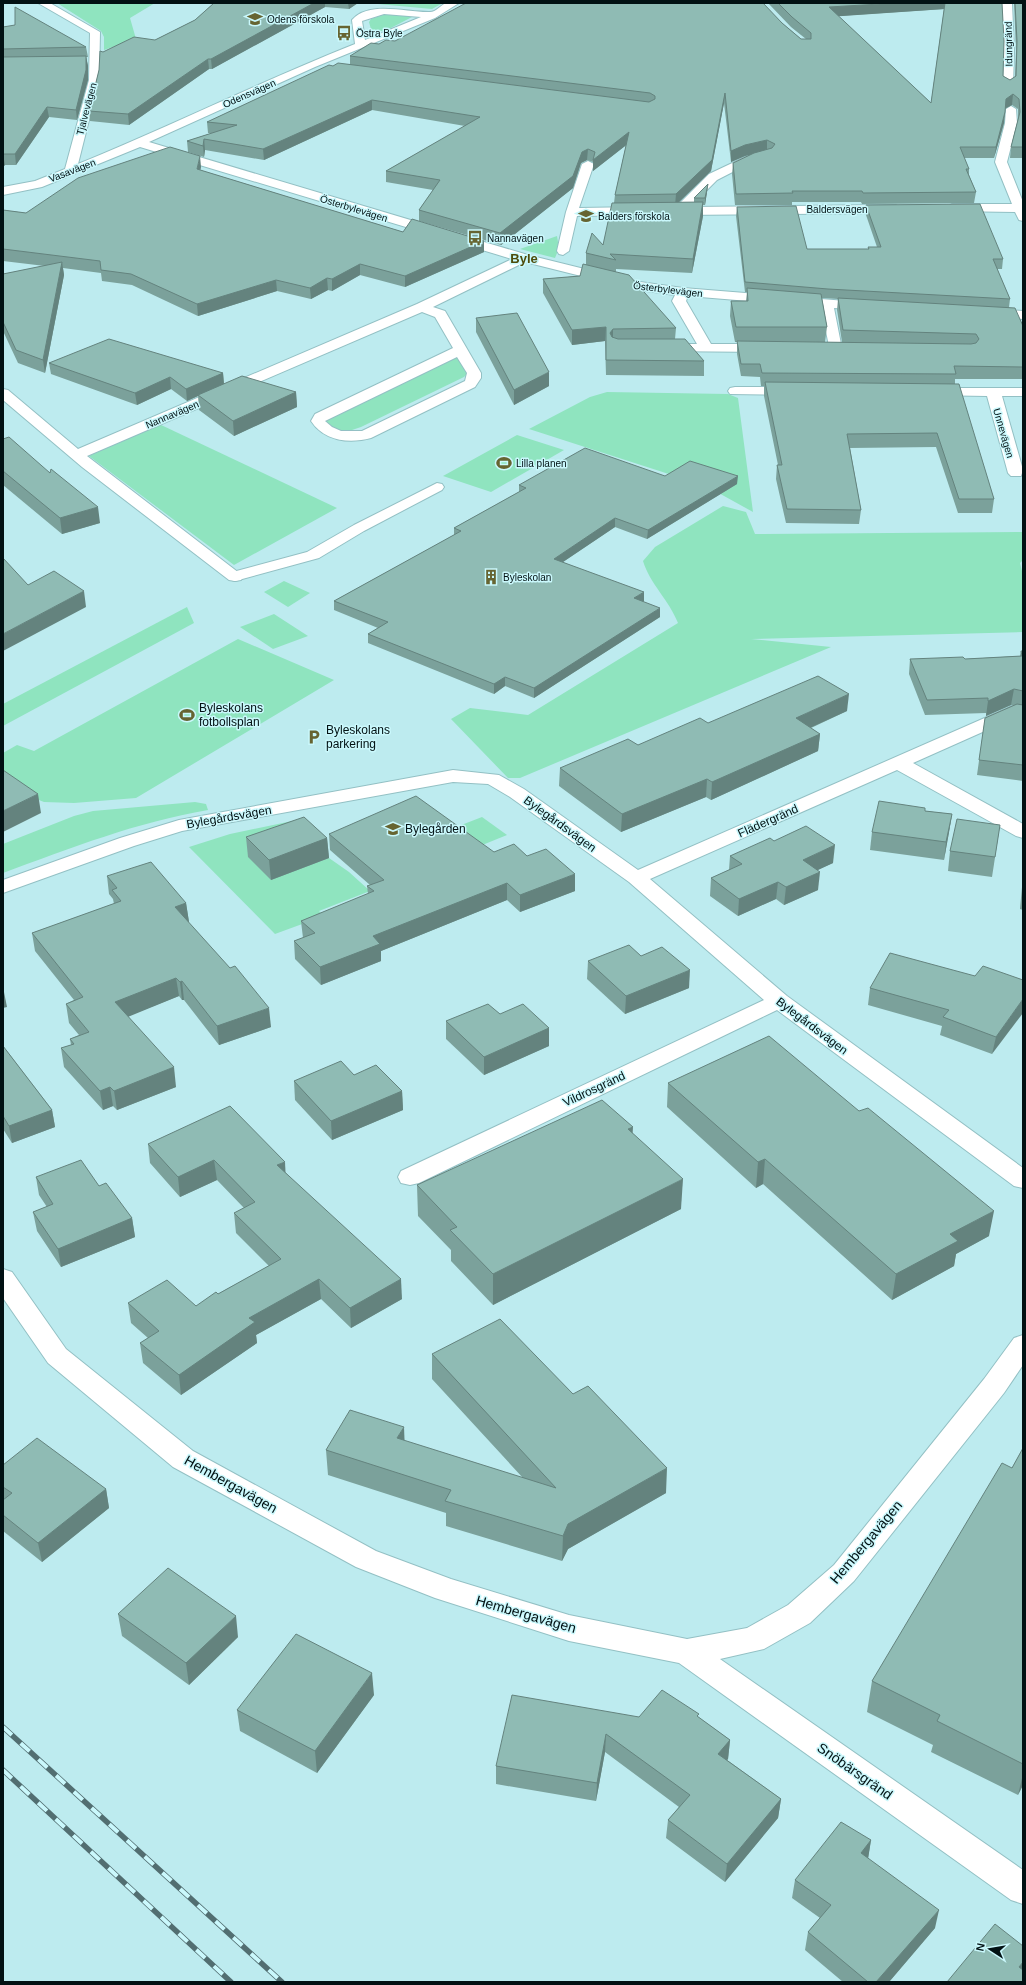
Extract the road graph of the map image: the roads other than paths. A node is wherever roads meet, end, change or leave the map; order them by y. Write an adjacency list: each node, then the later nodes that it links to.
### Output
1 (43, 3): 13 (street, Tjalvevägen)
2 (454, 3): 4 (street, Odensvägen)
3 (1007, 3): 8 (street, Idungränd)
4 (432, 16): 5 (street, Odensvägen); 5 (street)
5 (360, 44): 6 (street, Odensvägen)
6 (312, 65): 7 (street); 10 (street, Odensvägen)
7 (330, 68)
8 (1008, 86)
9 (1011, 109): 20 (street)
10 (139, 143): 13 (street, Vasavägen); 23 (street, Österbylevägen)
11 (767, 155): 17 (street)
12 (588, 164): 21 (street)
13 (70, 172): 14 (street, Vasavägen)
14 (3, 191)
15 (941, 208): 20 (street)
16 (910, 209): 17 (street, Baldersvägen)
17 (679, 210): 19 (street, Baldersvägen)
18 (649, 211): 21 (street)
19 (664, 211)
20 (1022, 211)
21 (572, 212): 22 (street)
22 (564, 251)
23 (524, 258): 24 (street, Österbylevägen); 27 (street, Nannavägen)
24 (683, 292): 25 (street, Österbylevägen); 31 (street)
25 (826, 304): 26 (street, Österbylevägen); 34 (street)
26 (881, 306)
27 (422, 307): 36 (street); 43 (street, Nannavägen)
28 (976, 312): 29 (street)
29 (1023, 315)
30 (647, 348): 31 (street)
31 (706, 348): 32 (street)
32 (782, 348)
33 (820, 348): 34 (street)
34 (835, 348): 35 (street)
35 (874, 349)
36 (460, 350): 36 (street)
37 (735, 391): 38 (street)
38 (805, 392)
39 (915, 392): 40 (street, Unnevägen)
40 (993, 392): 41 (street, Unnevägen); 44 (street, Unnevägen)
41 (1023, 392)
42 (3, 394): 43 (street)
43 (77, 455): 46 (street)
44 (1016, 473)
45 (437, 487): 46 (lane)
46 (235, 576)
47 (1023, 714): 48 (street, Flädergränd)
48 (899, 763): 49 (street); 50 (street, Flädergränd)
49 (1023, 832)
50 (636, 878): 51 (street, Bylegårdsvägen); 52 (street, Bylegårdsvägen)
51 (3, 887)
52 (779, 1001): 53 (street, Vildrosgränd); 54 (street, Bylegårdsvägen)
53 (410, 1177)
54 (1023, 1180)
55 (3, 1278): 57 (street, Hembergavägen)
56 (1023, 1345): 57 (street, Hembergavägen)
57 (688, 1652): 58 (street, Snöbärsgränd)
58 (1023, 1889)

